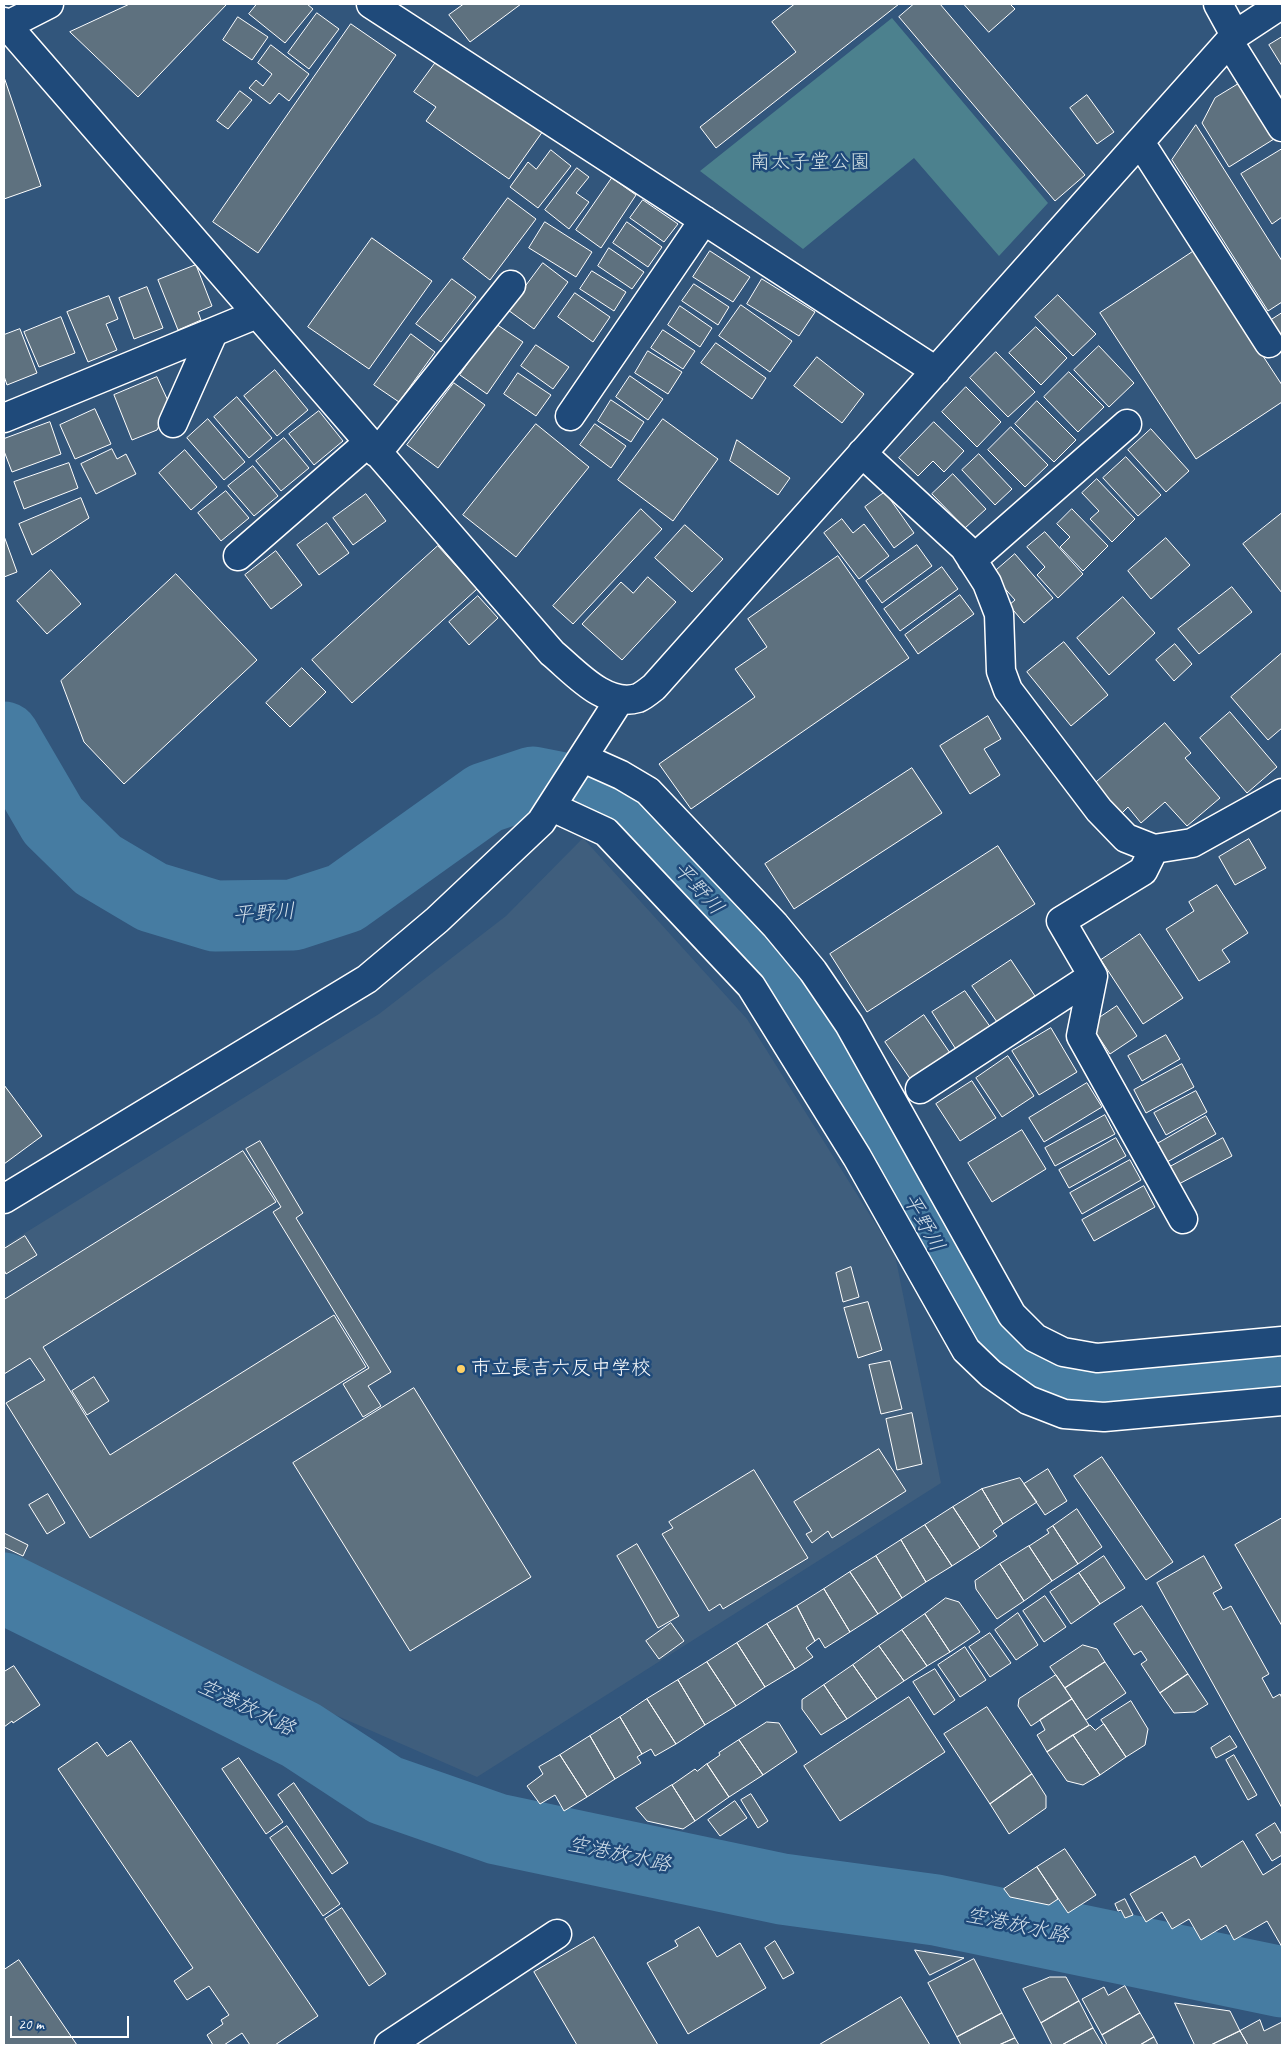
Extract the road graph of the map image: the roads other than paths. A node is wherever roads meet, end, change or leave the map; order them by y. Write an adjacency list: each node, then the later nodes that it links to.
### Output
1 (49, 4): 5 (street)
2 (371, 4): 9 (street)
3 (1218, 4): 6 (street)
4 (1282, 4): 6 (street)
5 (5, 25): 11 (street)
6 (1232, 38): 7 (street); 8 (street)
7 (1282, 127)
8 (1140, 142): 13 (street); 14 (street)
9 (704, 220): 14 (street); 15 (street)
10 (510, 285): 19 (street)
11 (257, 314): 12 (street); 19 (street)
12 (213, 332): 16 (street); 17 (street)
13 (1269, 343)
14 (936, 370): 20 (street)
15 (570, 416)
16 (4, 418)
17 (173, 423)
18 (1127, 424): 22 (street)
19 (373, 448): 21 (street); 23 (street)
20 (862, 453): 22 (street); 23 (street)
21 (238, 556)
22 (972, 560): 27 (street)
23 (620, 699): 24 (street)
24 (583, 758): 26 (street); 32 (street)
25 (1282, 793): 27 (street)
26 (552, 807): 30 (street); 33 (street)
27 (1154, 849): 28 (street)
28 (1093, 976): 29 (street); 31 (street)
29 (920, 1089)
30 (4, 1200)
31 (1183, 1219)
32 (1282, 1341)
33 (1282, 1401)
34 (557, 1934): 35 (street)
35 (389, 2045)

